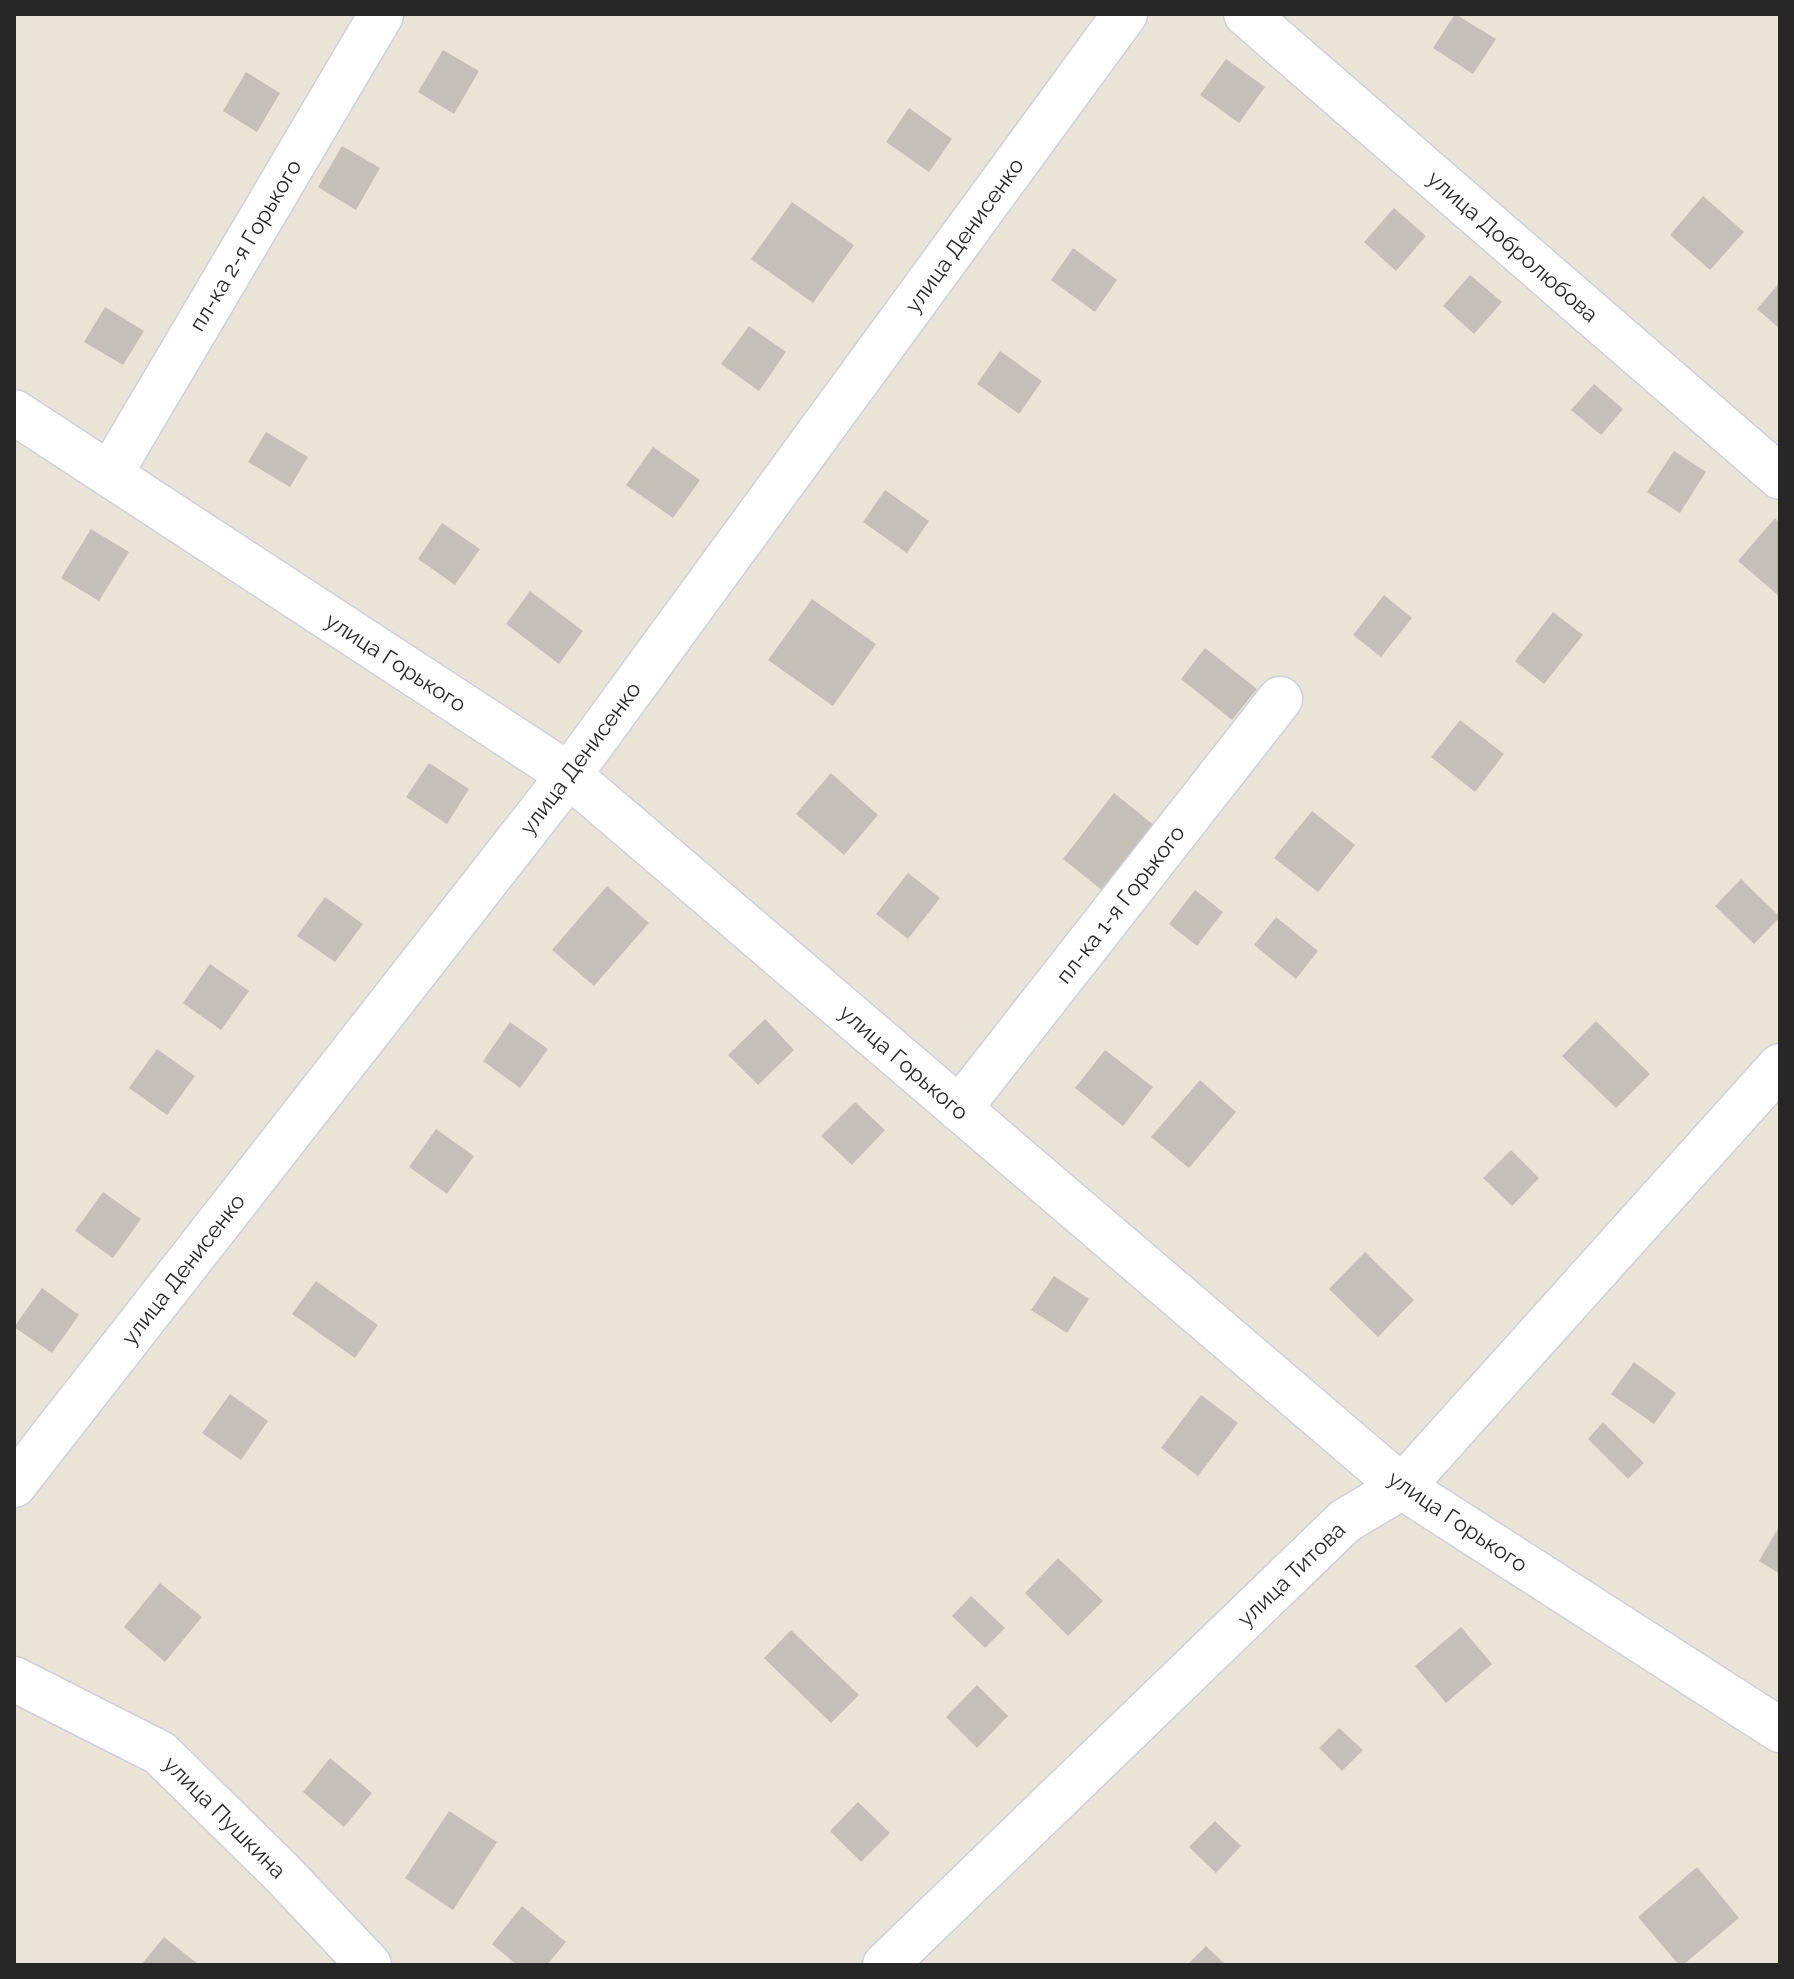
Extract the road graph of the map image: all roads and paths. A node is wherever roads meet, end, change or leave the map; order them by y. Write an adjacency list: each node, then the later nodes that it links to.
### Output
1 (1125, 14): 8 (street, улица Денисенко)
2 (1246, 14): 6 (street, улица Добролюбова)
3 (381, 15): 5 (street, пл-ка 2-я Горького)
4 (14, 412): 5 (street, улица Горького)
5 (110, 474): 8 (street, улица Горького)
6 (1780, 477)
7 (1280, 699): 10 (street, пл-ка 1-я Горького)
8 (569, 775): 10 (street, улица Горького); 11 (street, улица Денисенко)
9 (1780, 1066): 12 (street, улица Титова)
10 (959, 1109): 12 (street, улица Горького)
11 (14, 1485)
12 (1402, 1487): 14 (street, улица Горького); 16 (street, улица Титова)
13 (14, 1679): 15 (street, улица Пушкина)
14 (1780, 1730)
15 (369, 1965)
16 (885, 1965)

